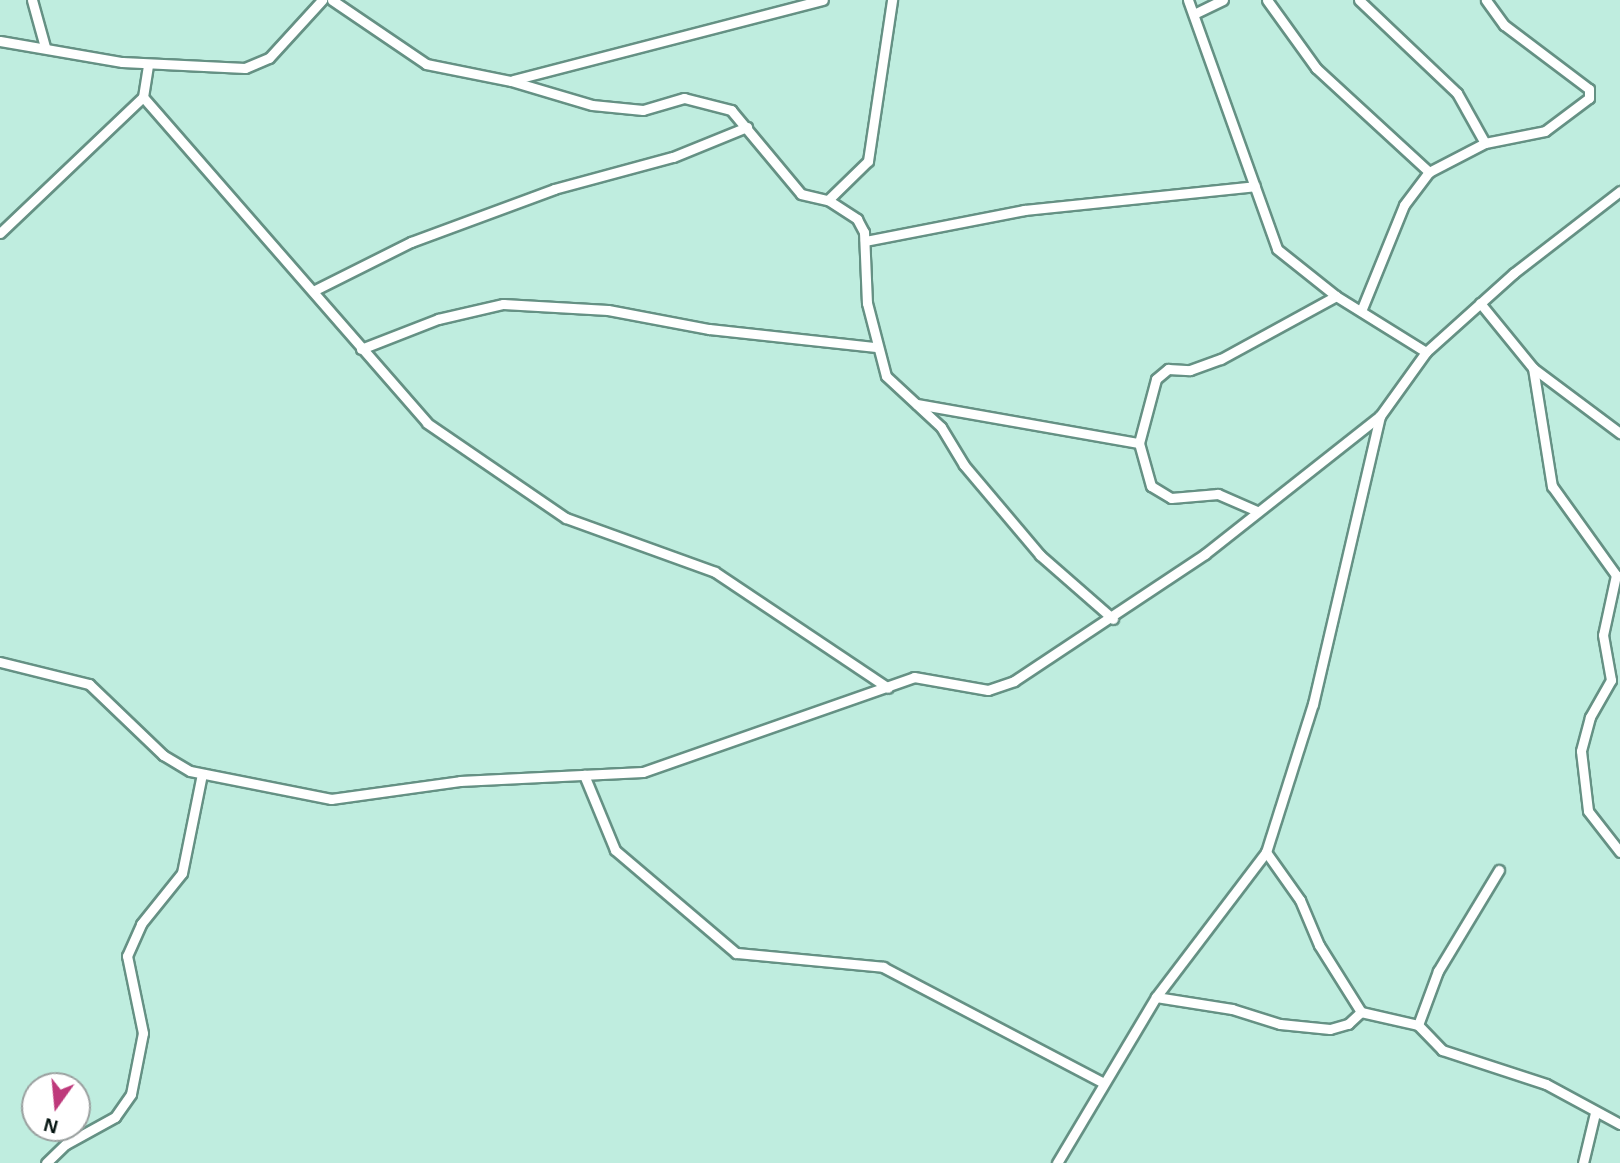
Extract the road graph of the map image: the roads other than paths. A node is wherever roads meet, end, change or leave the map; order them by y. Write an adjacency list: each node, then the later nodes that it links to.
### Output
1 (33, 0): 13 (street)
2 (322, 0): 14 (street)
3 (332, 0): 15 (street)
4 (823, 0): 15 (street)
5 (892, 0): 22 (street)
6 (1188, 0): 11 (street)
7 (1223, 0): 11 (street)
8 (1266, 0): 19 (street)
9 (1359, 0): 18 (street)
10 (1486, 0): 18 (street)
11 (1196, 13): 20 (street)
12 (0, 41): 13 (street)
13 (45, 47): 14 (street)
14 (148, 64): 16 (street)
15 (511, 81): 17 (street)
16 (143, 97): 23 (street); 25 (street)
17 (747, 127): 22 (street); 25 (street)
18 (1485, 144): 19 (street)
19 (1429, 173): 28 (street)
20 (1255, 186): 24 (street); 26 (street)
21 (1620, 191): 27 (street)
22 (828, 200): 24 (street)
23 (0, 233)
24 (864, 241): 29 (street)
25 (313, 291): 30 (street)
26 (1336, 296): 28 (street); 36 (street)
27 (1480, 303): 31 (street); 32 (street)
28 (1361, 311): 31 (street)
29 (877, 348): 30 (street); 33 (street)
30 (361, 349): 40 (street)
31 (1426, 352): 34 (street)
32 (1533, 369): 35 (street); 44 (street)
33 (916, 404): 36 (street); 38 (street)
34 (1380, 416): 37 (street); 43 (street)
35 (1620, 433)
36 (1139, 443): 37 (street)
37 (1257, 511): 38 (street)
38 (1113, 619): 40 (street)
39 (0, 662): 41 (street)
40 (888, 688): 42 (street)
41 (202, 774): 42 (street); 52 (street)
42 (584, 775): 49 (street)
43 (1266, 852): 46 (street); 47 (street)
44 (1620, 852)
45 (1499, 870): 48 (street)
46 (1156, 997): 47 (street); 49 (street)
47 (1361, 1012): 48 (street)
48 (1418, 1025): 50 (street)
49 (1102, 1082): 53 (street)
50 (1595, 1113): 51 (street); 54 (street)
51 (1620, 1124)
52 (46, 1163)
53 (1057, 1163)
54 (1583, 1163)

